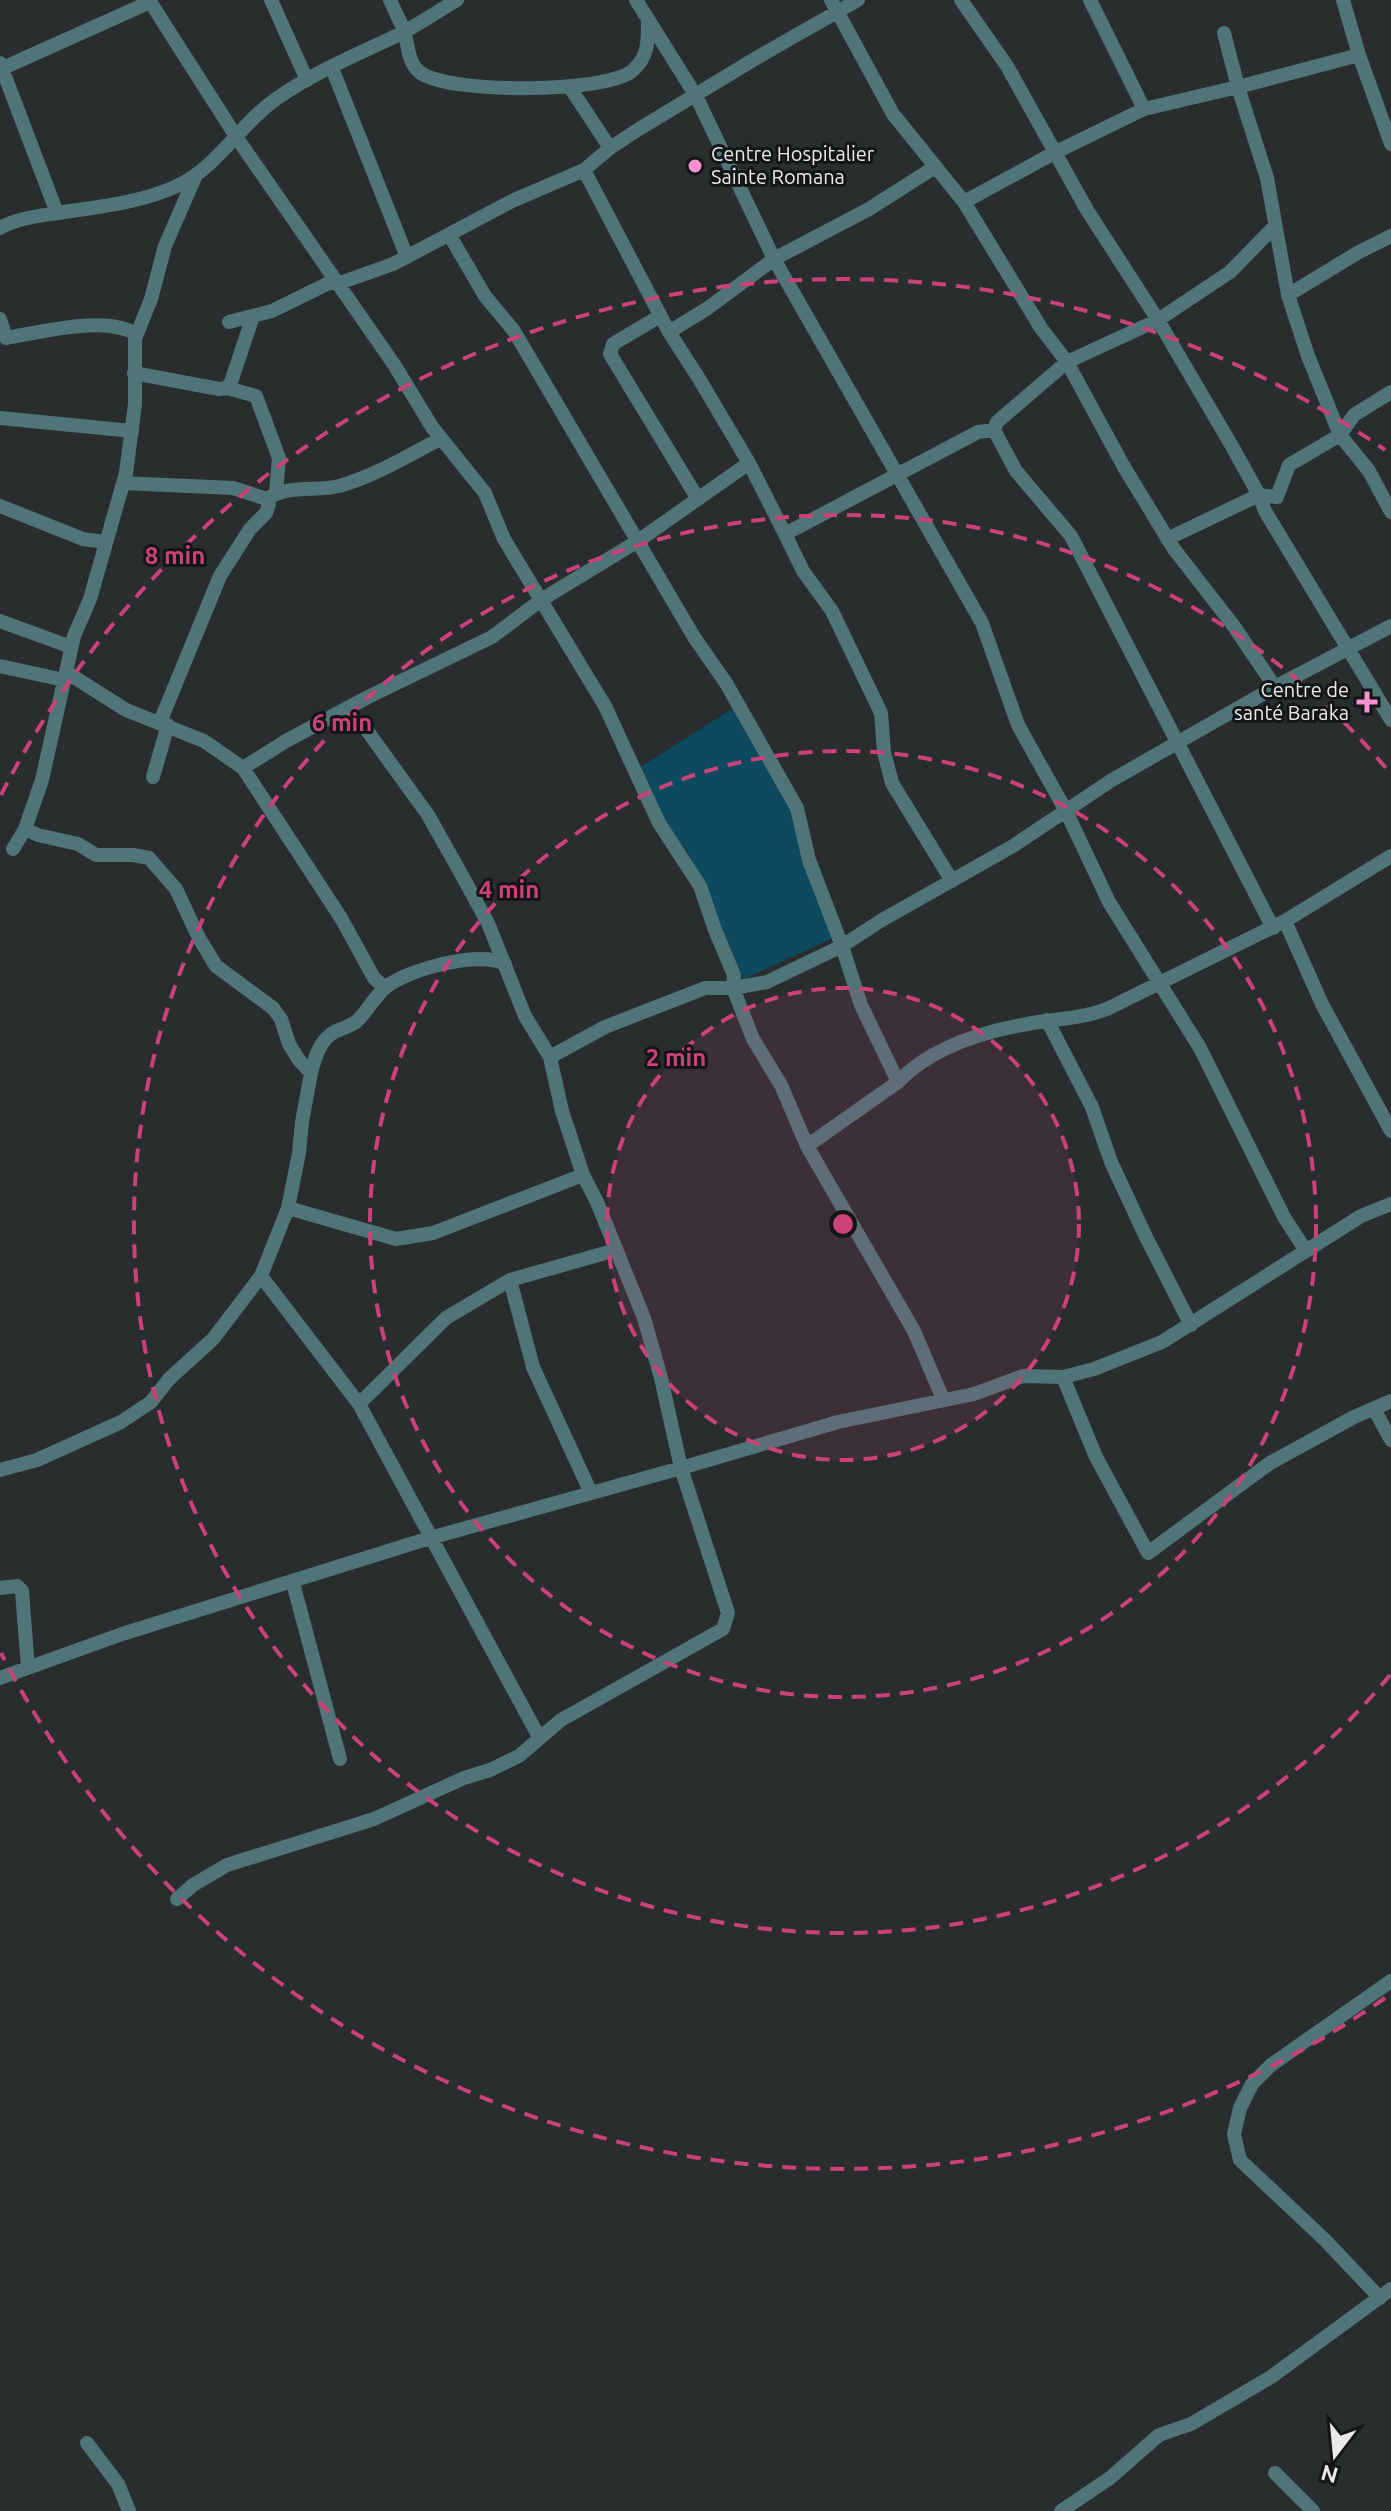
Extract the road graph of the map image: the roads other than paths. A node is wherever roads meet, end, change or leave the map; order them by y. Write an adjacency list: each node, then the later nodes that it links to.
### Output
1 (271, 0): 17 (street)
2 (390, 0): 12 (street)
3 (457, 0): 12 (street)
4 (636, 0): 11 (street)
5 (858, 0): 10 (street)
6 (961, 0): 25 (street)
7 (1090, 0): 21 (street)
8 (1343, 0): 14 (street)
9 (150, 1): 16 (street); 22 (street)
10 (834, 6): 20 (street); 26 (street)
11 (648, 20): 18 (street); 20 (street)
12 (405, 32): 15 (street); 18 (street)
13 (1224, 33): 19 (street)
14 (1359, 55): 19 (street); 23 (street)
15 (332, 68): 17 (street); 35 (street)
16 (2, 73): 30 (street)
17 (307, 80): 22 (street)
18 (569, 86): 24 (street)
19 (1238, 87): 21 (street); 31 (street)
20 (696, 96): 24 (street); 36 (street)
21 (1144, 109): 25 (street)
22 (237, 138): 28 (street); 37 (street)
23 (1391, 144)
24 (610, 148): 27 (street)
25 (1054, 153): 29 (street); 42 (street)
26 (935, 167): 29 (street); 36 (street)
27 (584, 170): 33 (street); 40 (street)
28 (196, 175): 30 (street); 45 (street)
29 (964, 202): 46 (street)
30 (57, 213): 32 (street)
31 (1275, 226): 38 (street); 42 (street)
32 (0, 228)
33 (450, 236): 35 (street); 65 (street)
34 (1391, 236): 38 (street)
35 (407, 257): 37 (street)
36 (774, 259): 44 (street); 56 (street)
37 (336, 282): 39 (street); 54 (street)
38 (1288, 295): 53 (street)
39 (253, 316): 43 (street); 48 (street)
40 (660, 316): 44 (street); 60 (street)
41 (0, 319): 45 (street)
42 (1158, 320): 46 (street); 59 (street)
43 (229, 322)
44 (669, 332): 55 (street)
45 (136, 334): 47 (street)
46 (1067, 362): 51 (street); 64 (street)
47 (134, 373): 48 (street); 52 (street)
48 (227, 388): 58 (street)
49 (1391, 392): 53 (street)
50 (0, 418): 52 (street)
51 (994, 430): 56 (street); 78 (street)
52 (132, 431): 57 (street)
53 (1340, 435): 59 (street); 62 (street)
54 (440, 439): 58 (street); 67 (street)
55 (749, 463): 60 (street); 63 (street)
56 (895, 475): 63 (street); 81 (street)
57 (123, 483): 58 (street); 66 (street)
58 (272, 495): 76 (street)
59 (1259, 495): 64 (street); 71 (street)
60 (698, 499): 65 (street)
61 (0, 506): 66 (street)
62 (1391, 512)
63 (785, 534): 85 (street)
64 (1167, 539): 74 (street)
65 (638, 541): 67 (street); 87 (street)
66 (106, 542): 70 (street)
67 (541, 600): 79 (street); 91 (street)
68 (0, 621): 70 (street)
69 (1391, 626): 71 (street)
70 (71, 647): 73 (street)
71 (1349, 649): 74 (street); 75 (street)
72 (0, 666): 73 (street)
73 (65, 676): 76 (street); 82 (street)
74 (1275, 687): 78 (street)
75 (1391, 720)
76 (164, 724): 79 (street); 80 (street)
77 (366, 729): 88 (street)
78 (1178, 742): 81 (street); 86 (street)
79 (243, 768): 90 (street)
80 (153, 777)
81 (1066, 811): 85 (street); 89 (street)
82 (25, 829): 83 (street); 94 (street)
83 (13, 849)
84 (1391, 856): 86 (street)
85 (952, 881): 87 (street)
86 (1279, 924): 89 (street); 96 (street)
87 (842, 946): 91 (street); 95 (street)
88 (505, 964): 90 (street); 93 (street)
89 (1160, 981): 92 (street); 102 (street)
90 (385, 988): 94 (street)
91 (733, 988): 93 (street); 97 (street)
92 (1047, 1020): 95 (street); 105 (street)
93 (550, 1057): 98 (street)
94 (311, 1073): 100 (street)
95 (898, 1082): 97 (street)
96 (1391, 1131)
97 (807, 1146): 107 (street)
98 (583, 1175): 100 (street); 101 (street)
99 (1391, 1204): 102 (street)
100 (288, 1208): 103 (street)
101 (616, 1250): 104 (street); 112 (street)
102 (1306, 1251): 105 (street)
103 (261, 1276): 109 (street); 113 (street)
104 (510, 1280): 109 (street); 114 (street)
105 (1191, 1325): 106 (street)
106 (1063, 1377): 107 (street); 110 (street)
107 (943, 1399): 112 (street)
108 (1391, 1401): 110 (street)
109 (359, 1404): 115 (street)
110 (1374, 1409): 111 (street)
111 (1391, 1440)
112 (681, 1468): 114 (street); 120 (street)
113 (0, 1470)
114 (591, 1493): 115 (street)
115 (430, 1538): 116 (street); 120 (street)
116 (293, 1583): 118 (street); 121 (street)
117 (0, 1588): 118 (street)
118 (28, 1668): 119 (street)
119 (0, 1678)
120 (539, 1737): 122 (street)
121 (340, 1759)
122 (177, 1899)
123 (1389, 1988): 124 (street)
124 (1385, 2293): 128 (street)
125 (87, 2443): 127 (street)
126 (1275, 2473): 129 (street)
127 (129, 2511)
128 (1061, 2511)
129 (1313, 2511)

